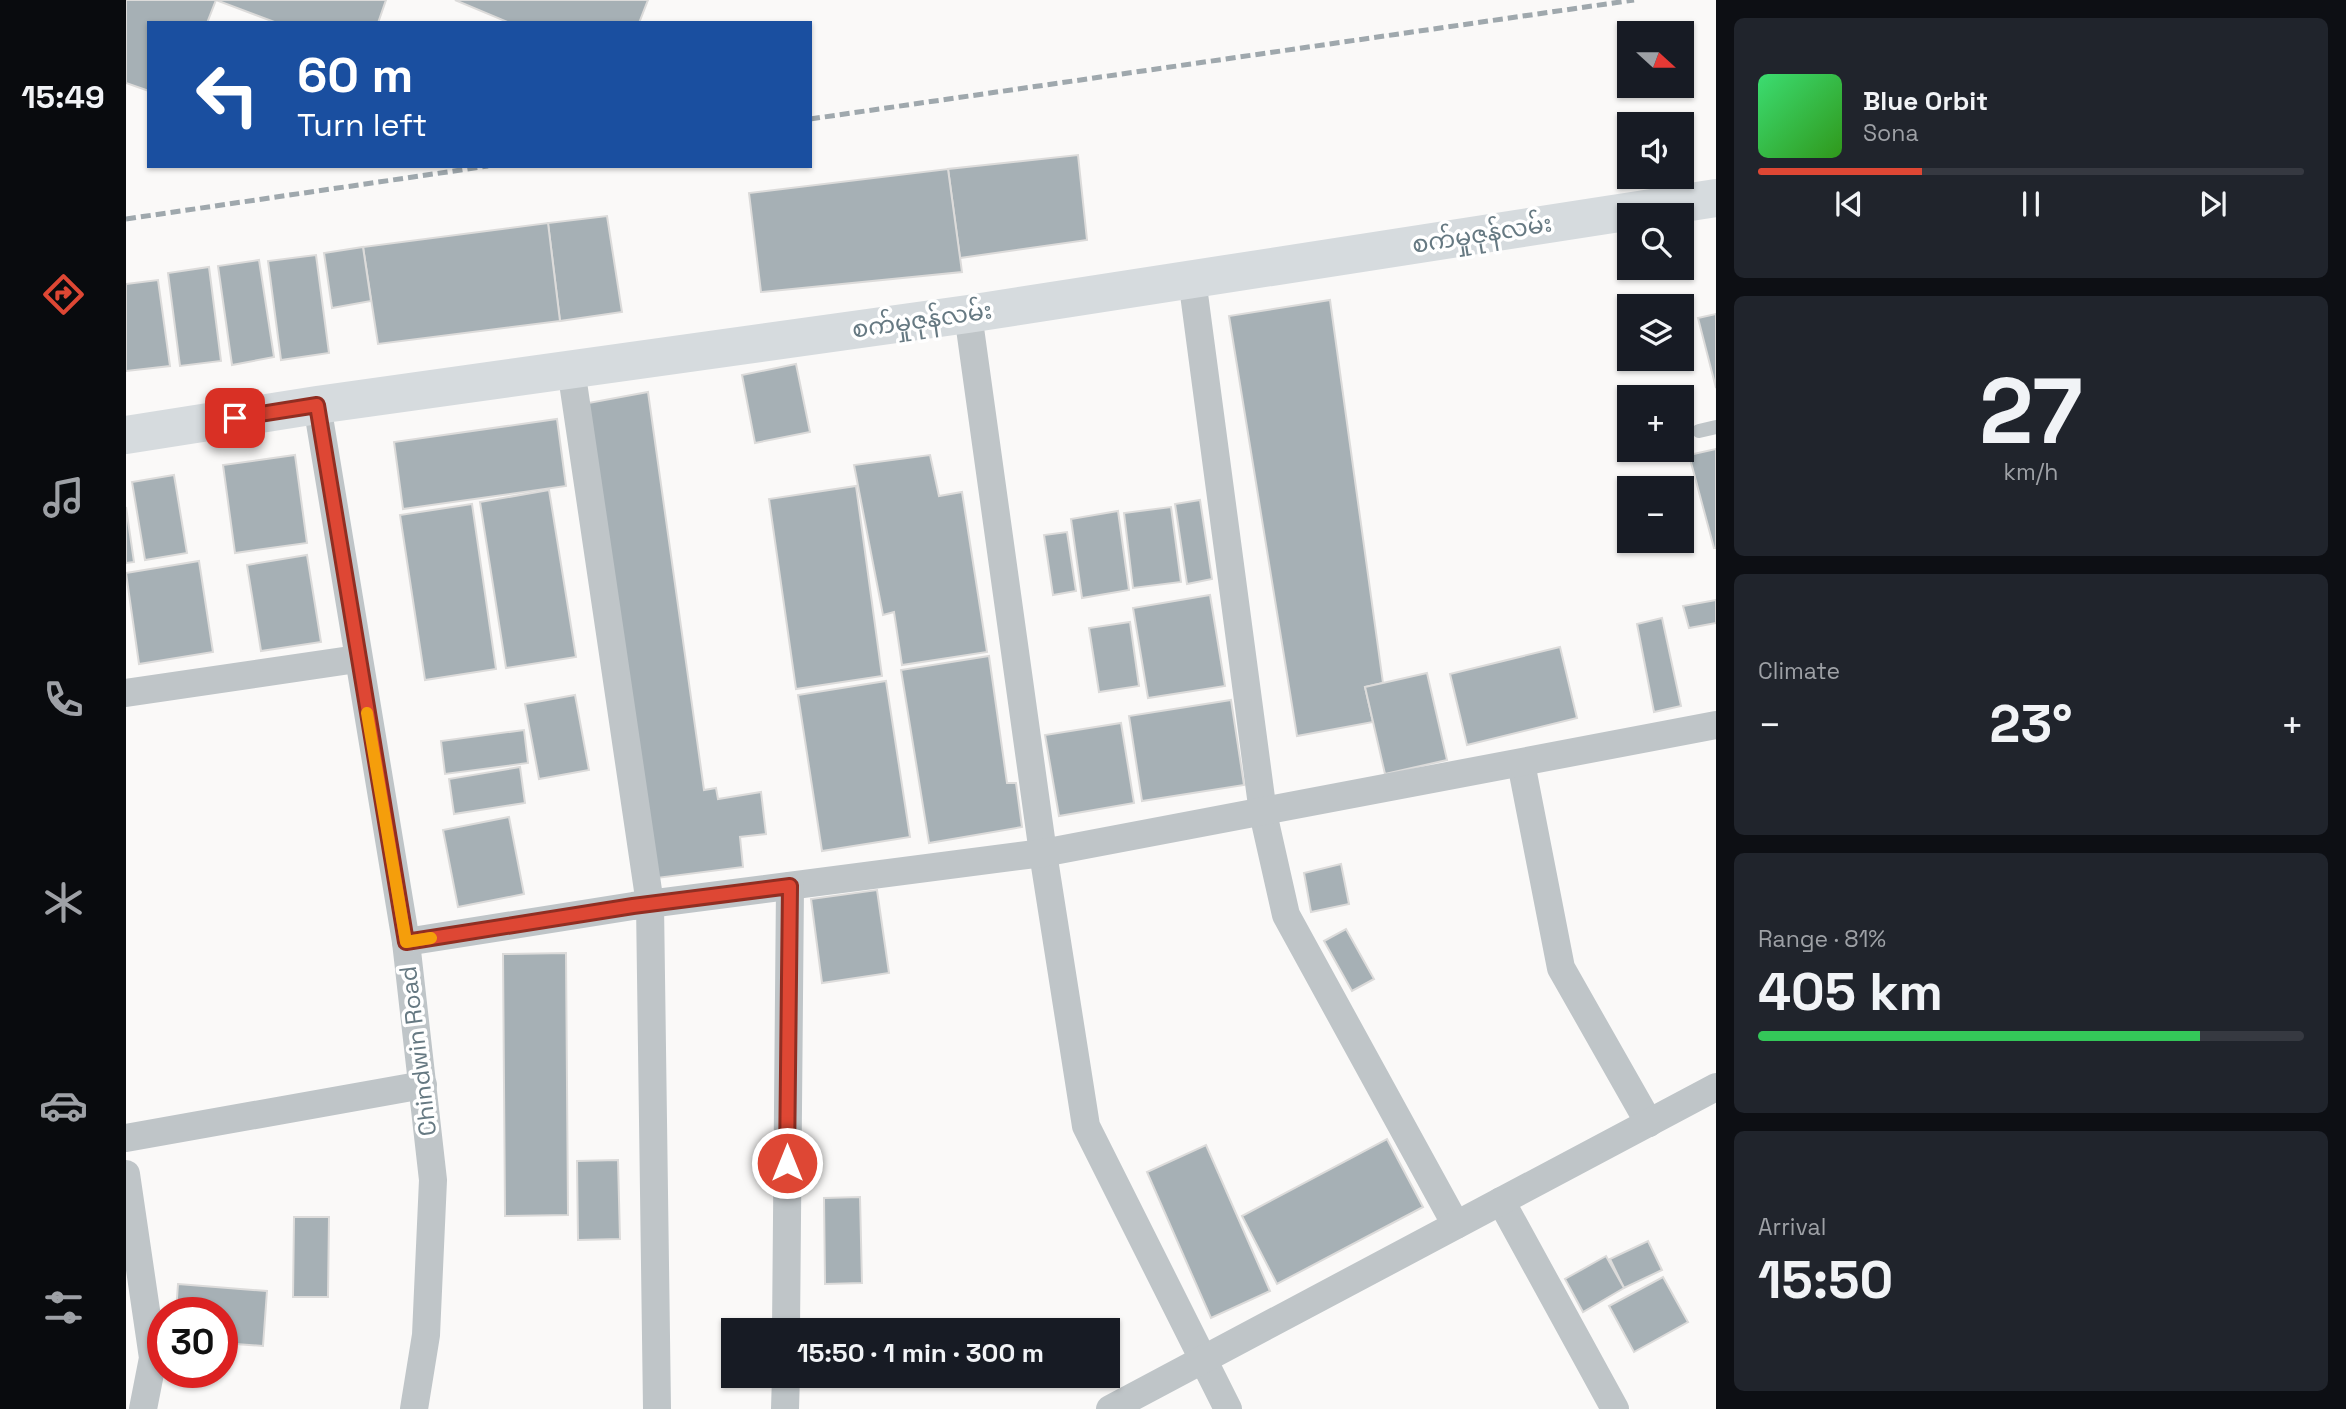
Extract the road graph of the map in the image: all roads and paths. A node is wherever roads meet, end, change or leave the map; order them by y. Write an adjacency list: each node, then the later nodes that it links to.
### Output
1 (1716, 198): 2 (street, စက်မှုဇုန်လမ်း)
2 (1192, 279): 3 (street, စက်မှုဇုန်လမ်း); 13 (street)
3 (968, 314): 4 (street, စက်မှုဇုန်လမ်း); 14 (street)
4 (571, 369): 5 (street, စက်မှုဇုန်လမ်း); 16 (street)
5 (317, 405): 8 (street, စက်မှုဇုန်လမ်း); 9 (street, Chindwin Road)
6 (1716, 427): 7 (lane)
7 (1699, 431)
8 (126, 435)
9 (358, 659): 10 (street); 17 (street, Chindwin Road)
10 (126, 693)
11 (1716, 726): 12 (street)
12 (1521, 763): 13 (street); 20 (street)
13 (1263, 813): 14 (street); 24 (street)
14 (1043, 853): 15 (street); 26 (street)
15 (790, 886): 16 (street); 25 (street)
16 (650, 904): 17 (street); 30 (street)
17 (406, 942): 18 (street, Chindwin Road)
18 (423, 1086): 21 (street); 29 (street, Chindwin Road)
19 (1716, 1087): 20 (street)
20 (1649, 1123): 23 (street)
21 (126, 1138)
22 (126, 1174): 28 (street)
23 (1501, 1201): 24 (street); 34 (street)
24 (1456, 1225): 26 (street)
25 (786, 1318)
26 (1203, 1359): 32 (street); 33 (street)
27 (786, 1388): 31 (street)
28 (143, 1409)
29 (414, 1409)
30 (657, 1409)
31 (785, 1409)
32 (1110, 1409)
33 (1228, 1409)
34 (1615, 1409)

